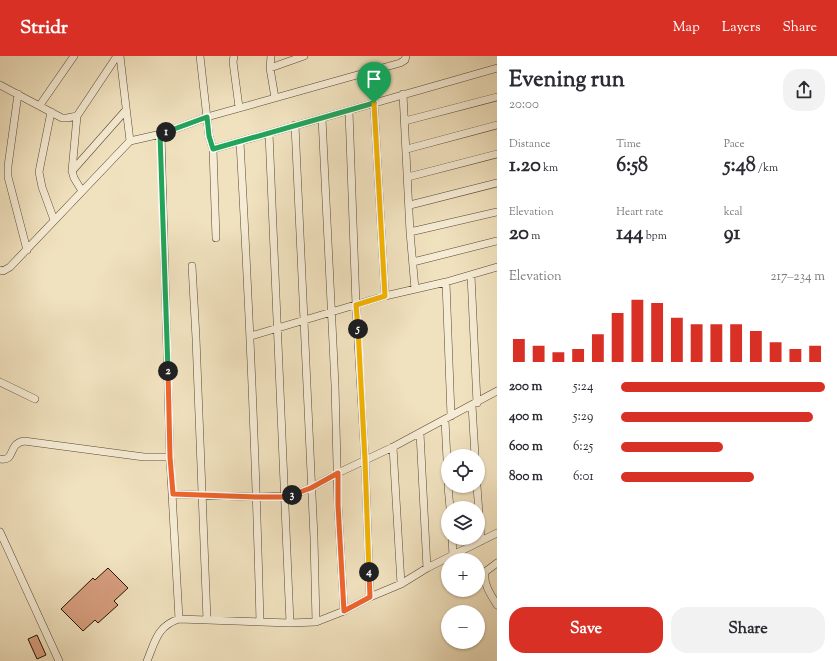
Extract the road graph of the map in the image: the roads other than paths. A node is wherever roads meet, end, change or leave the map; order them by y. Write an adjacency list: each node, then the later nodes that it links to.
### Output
1 (74, 56): 16 (street)
2 (118, 56): 18 (street); 21 (street)
3 (200, 56): 22 (street)
4 (234, 56): 17 (street)
5 (270, 56): 8 (street)
6 (304, 56): 8 (street)
7 (406, 56): 13 (street)
8 (270, 68): 13 (street)
9 (497, 68): 12 (street)
10 (0, 85): 11 (street)
11 (18, 94): 16 (street); 44 (street)
12 (403, 94): 15 (street); 24 (street)
13 (275, 98): 17 (street)
14 (497, 98): 24 (street)
15 (374, 103): 19 (street); 52 (street)
16 (40, 105): 20 (street)
17 (239, 107): 22 (street)
18 (126, 110): 29 (street); 34 (street)
19 (349, 110): 23 (street); 53 (street)
20 (51, 112): 21 (street); 40 (street)
21 (77, 116): 34 (street)
22 (207, 117): 28 (street); 31 (street)
23 (322, 118): 25 (street); 54 (street)
24 (405, 121): 32 (street)
25 (295, 125): 27 (street); 55 (street)
26 (497, 125): 32 (street)
27 (269, 133): 30 (street); 56 (street)
28 (160, 134): 29 (street); 68 (street)
29 (130, 141): 37 (street)
30 (240, 142): 31 (street); 57 (street)
31 (213, 149): 42 (street)
32 (407, 149): 35 (street)
33 (497, 154): 35 (street)
34 (72, 171): 37 (street)
35 (408, 177): 38 (street)
36 (497, 184): 38 (street)
37 (82, 191): 40 (street)
38 (410, 205): 41 (street)
39 (497, 212): 41 (street)
40 (54, 220): 44 (street)
41 (410, 232): 45 (street)
42 (216, 238)
43 (497, 241): 45 (street)
44 (27, 250): 48 (street)
45 (412, 262): 51 (street)
46 (192, 266): 74 (street)
47 (497, 267): 49 (street)
48 (0, 270)
49 (471, 275): 50 (street); 61 (street)
50 (446, 282): 51 (street); 62 (street)
51 (415, 289): 52 (street)
52 (385, 296): 53 (street)
53 (356, 305): 54 (street); 70 (street)
54 (331, 312): 55 (street); 71 (street)
55 (304, 320): 56 (street); 72 (street)
56 (277, 329): 57 (street); 76 (street)
57 (251, 336): 75 (street)
58 (0, 382): 60 (street)
59 (497, 391): 61 (street)
60 (36, 399)
61 (474, 404): 62 (street); 67 (street)
62 (451, 416): 63 (street)
63 (444, 420): 64 (street); 66 (street)
64 (420, 433): 65 (street); 84 (street)
65 (393, 447): 70 (street); 85 (street)
66 (446, 449)
67 (476, 449)
68 (170, 457): 69 (street); 73 (street)
69 (0, 460)
70 (365, 460): 71 (street); 86 (street)
71 (338, 473): 72 (street); 88 (street)
72 (311, 488): 76 (street); 92 (street)
73 (173, 494): 74 (street); 89 (street)
74 (202, 496): 75 (street); 90 (street)
75 (257, 497): 76 (street); 91 (street)
76 (284, 497): 93 (street)
77 (0, 532): 94 (street)
78 (497, 534): 79 (street)
79 (485, 539)
80 (474, 545): 81 (street)
81 (459, 553)
82 (441, 562): 84 (street)
83 (497, 563): 87 (street)
84 (427, 568): 85 (street)
85 (401, 584): 86 (street)
86 (370, 597): 88 (street)
87 (497, 605)
88 (344, 611): 92 (street)
89 (179, 620): 90 (street); 95 (street)
90 (207, 620): 91 (street)
91 (260, 622): 93 (street)
92 (316, 622): 93 (street)
93 (290, 623)
94 (59, 661)
95 (147, 661)

